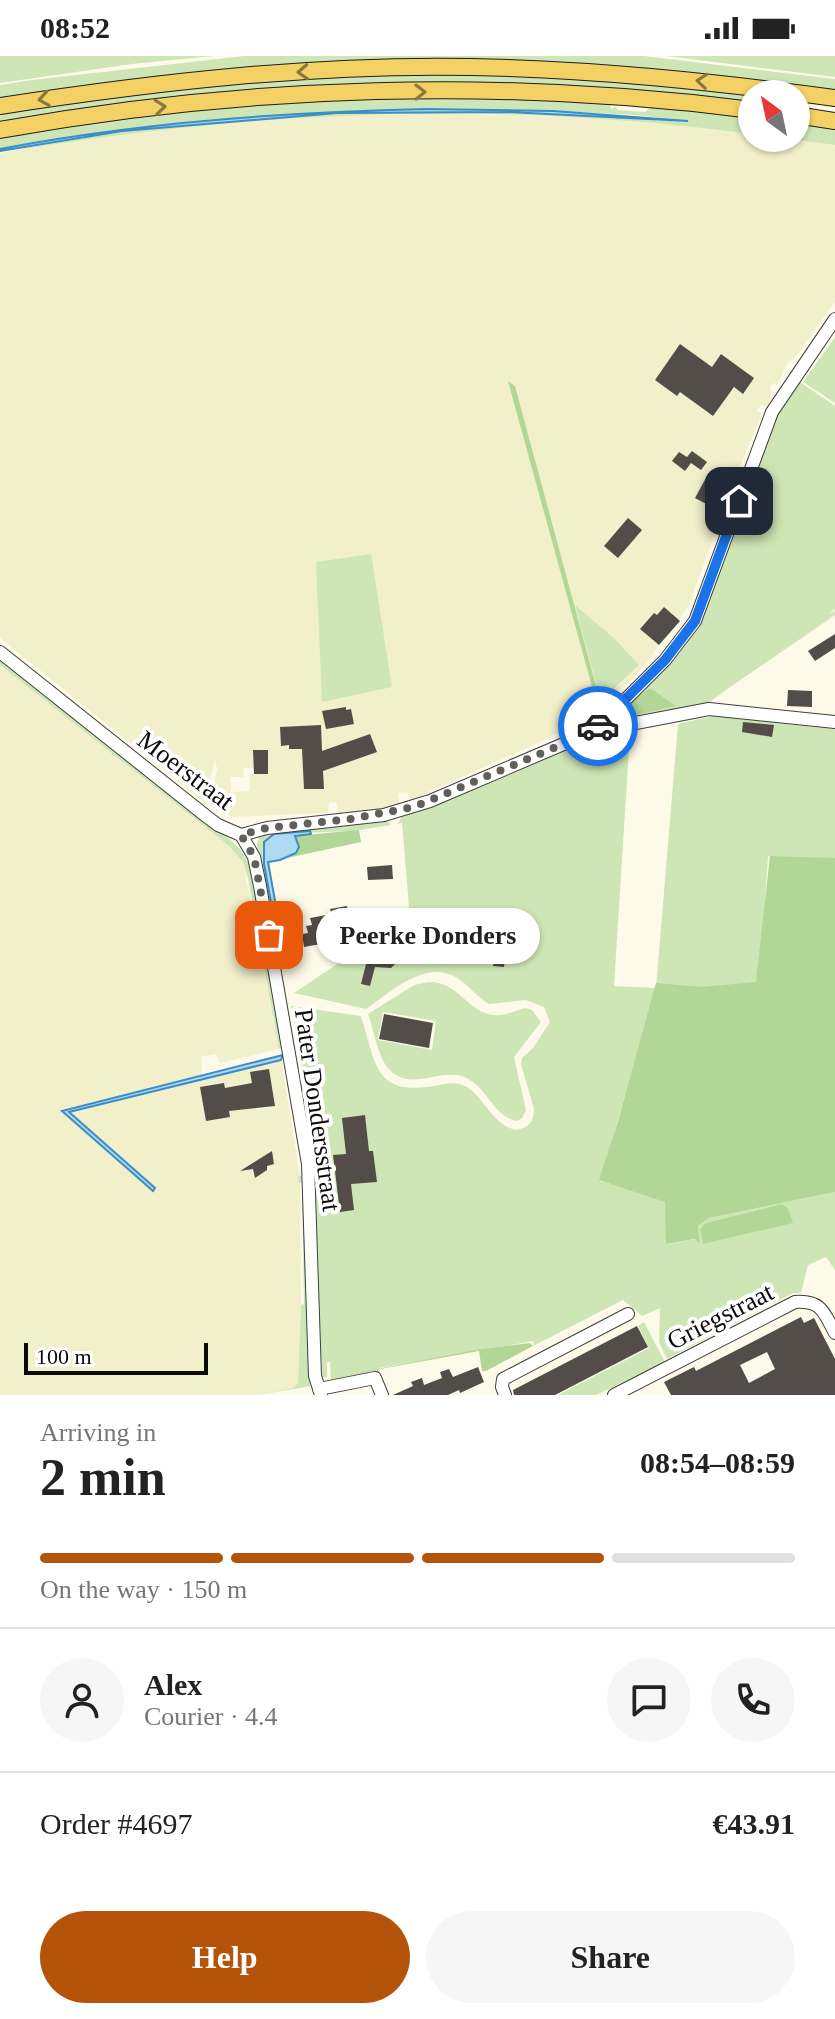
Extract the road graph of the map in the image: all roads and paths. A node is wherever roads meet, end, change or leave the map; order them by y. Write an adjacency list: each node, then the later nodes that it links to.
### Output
1 (835, 98): 2 (main road, one-way to 2)
2 (0, 106)
3 (738, 109): 6 (main road, one-way to 3)
4 (810, 117): 5 (main road)
5 (835, 121)
6 (0, 130)
7 (835, 319): 10 (street, Moerstraat)
8 (0, 652): 11 (street, Moerstraat)
9 (835, 722): 10 (street)
10 (594, 731): 11 (street, Moerstraat)
11 (241, 835): 14 (street, Pater Dondersstraat)
12 (628, 1314): 16 (street, Griegstraat)
13 (835, 1333): 17 (street, Griegstraat)
14 (320, 1392): 15 (street)
15 (382, 1395)
16 (505, 1395)
17 (614, 1395)

